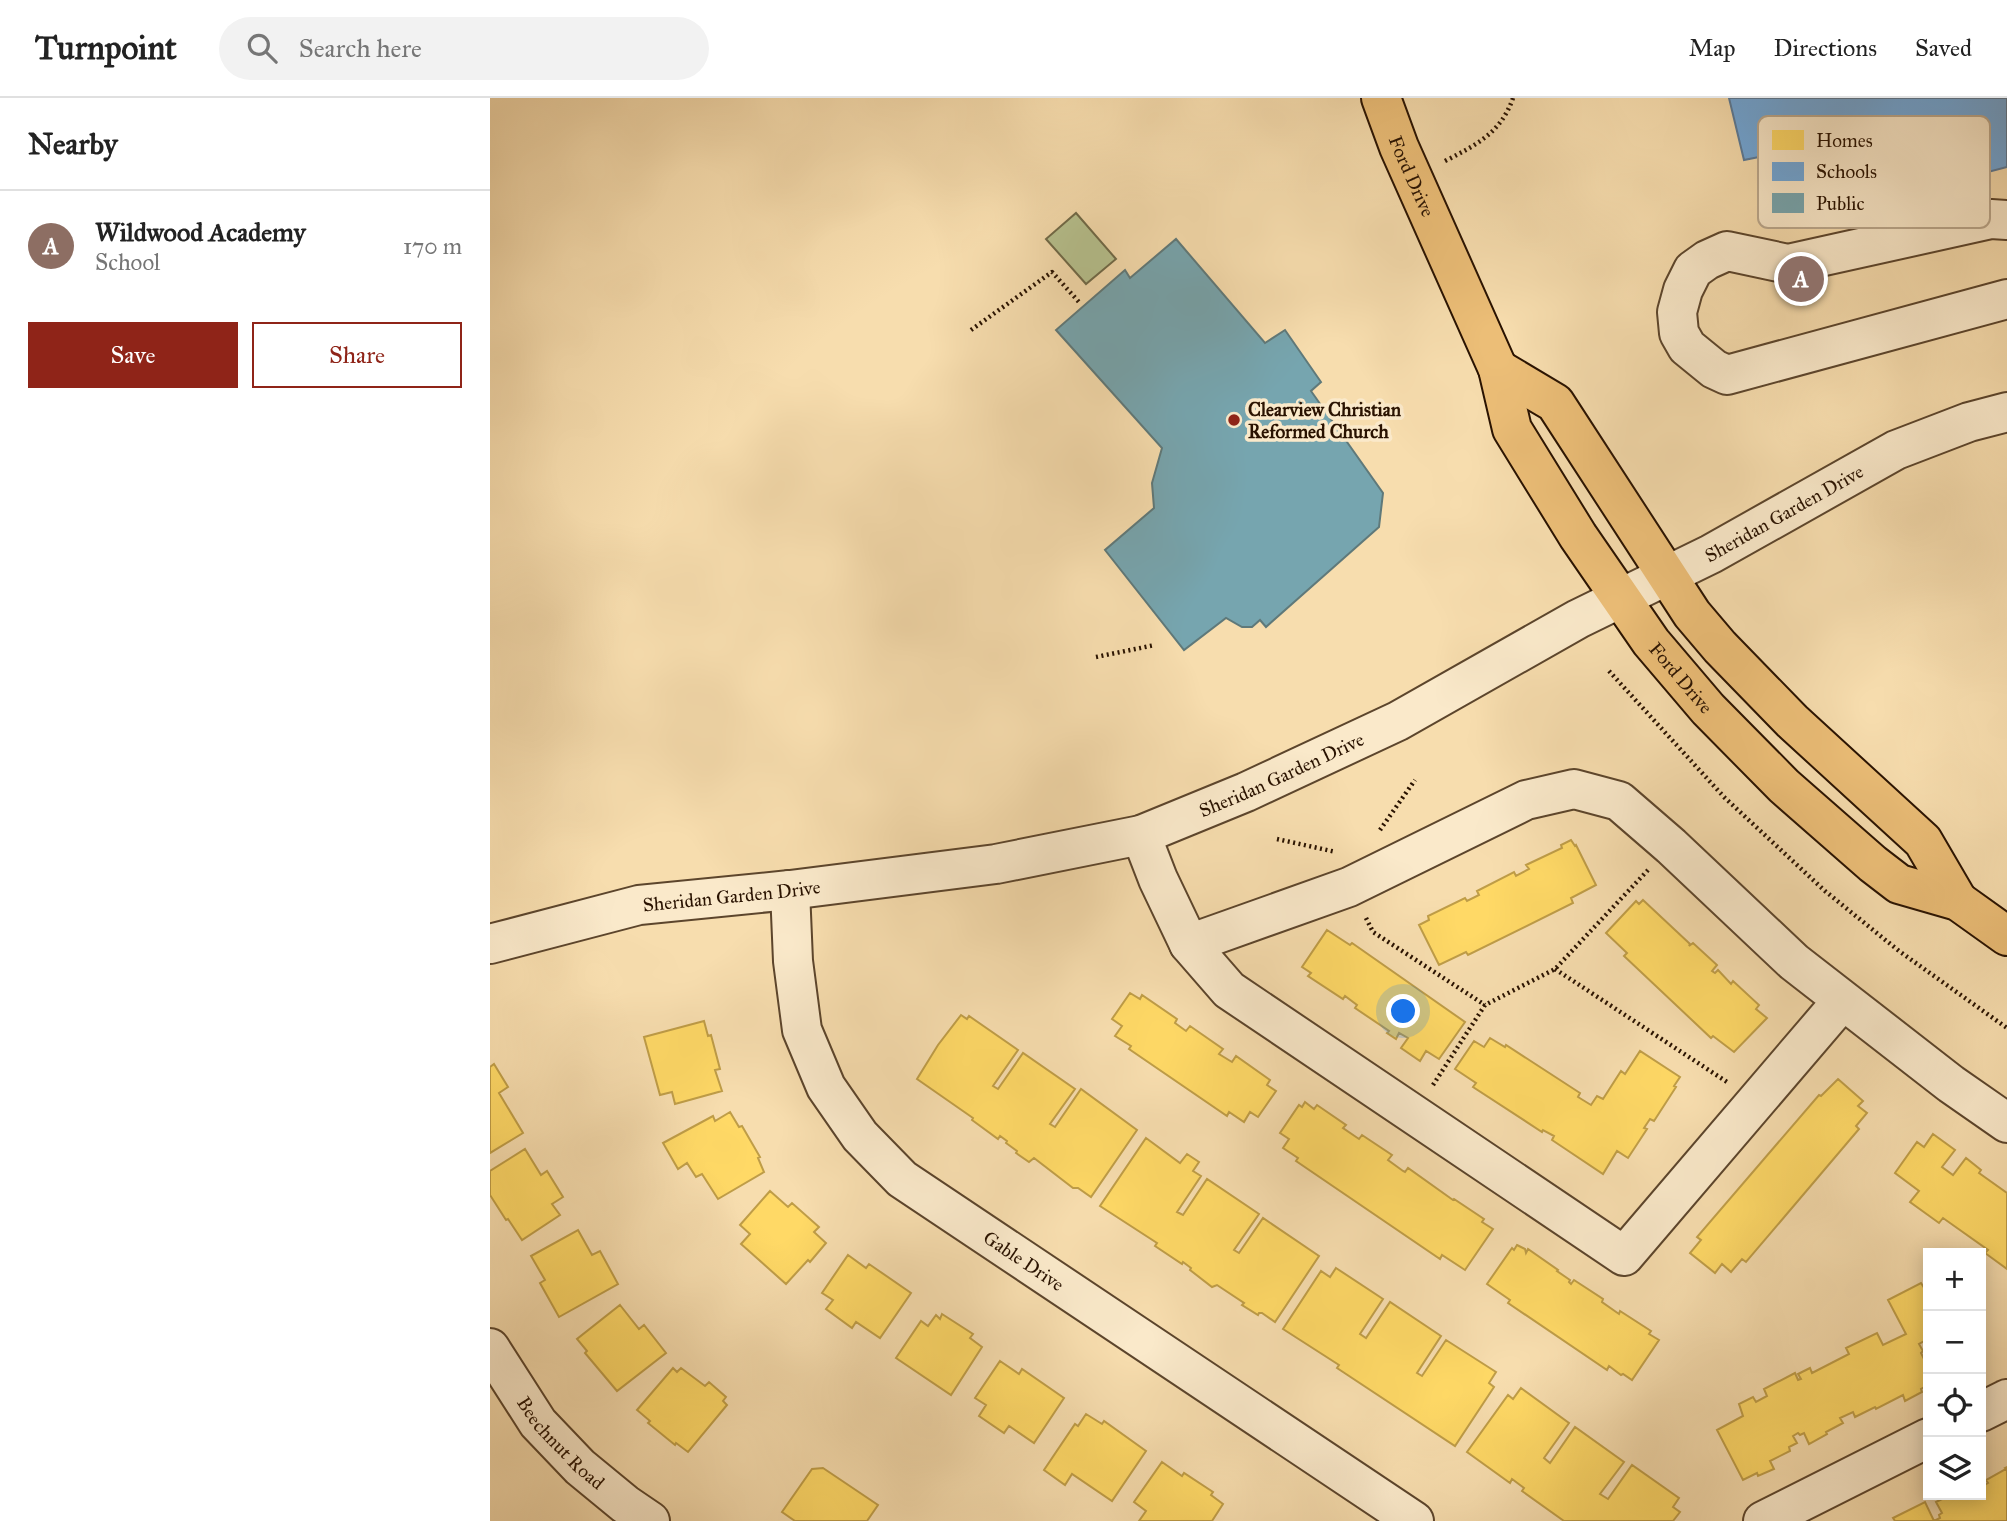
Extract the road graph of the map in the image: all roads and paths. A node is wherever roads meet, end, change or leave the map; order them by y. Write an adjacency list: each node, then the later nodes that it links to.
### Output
1 (1381, 98): 3 (main road, Ford Drive)
2 (1513, 98): 3 (path)
3 (1413, 178): 8 (main road, Ford Drive)
4 (1950, 228): 5 (street)
5 (2007, 299)
6 (1079, 302): 7 (path)
7 (971, 330)
8 (1498, 369): 10 (main road, Ford Drive); 11 (main road, Ford Drive)
9 (2007, 412): 10 (street, Sheridan Garden Drive)
10 (1666, 575): 11 (street, Sheridan Garden Drive); 20 (main road, Ford Drive)
11 (1620, 597): 15 (street, Sheridan Garden Drive); 20 (main road, Ford Drive)
12 (1155, 645): 13 (path)
13 (1097, 657)
14 (1609, 671): 27 (path)
15 (1141, 835): 19 (street, Sheridan Garden Drive); 23 (street)
16 (1277, 839): 18 (path)
17 (1671, 846): 18 (street); 24 (path); 25 (street)
18 (1343, 870): 23 (street); 26 (path)
19 (790, 890): 22 (street, Sheridan Garden Drive); 35 (street, Gable Drive)
20 (1958, 901): 21 (main road, Ford Drive)
21 (2007, 936)
22 (490, 944)
23 (1189, 944): 29 (street)
24 (1555, 969): 26 (path); 28 (path)
25 (1842, 1001): 28 (street); 30 (street)
26 (1485, 1004): 29 (path)
27 (2007, 1028)
28 (1757, 1102): 29 (street)
29 (1414, 1115)
30 (2007, 1123)
31 (490, 1348): 36 (street, Beechnut Road)
32 (2007, 1399): 33 (street)
33 (1986, 1410)
34 (1923, 1441): 37 (street)
35 (1405, 1518)
36 (650, 1521)
37 (1763, 1521)

